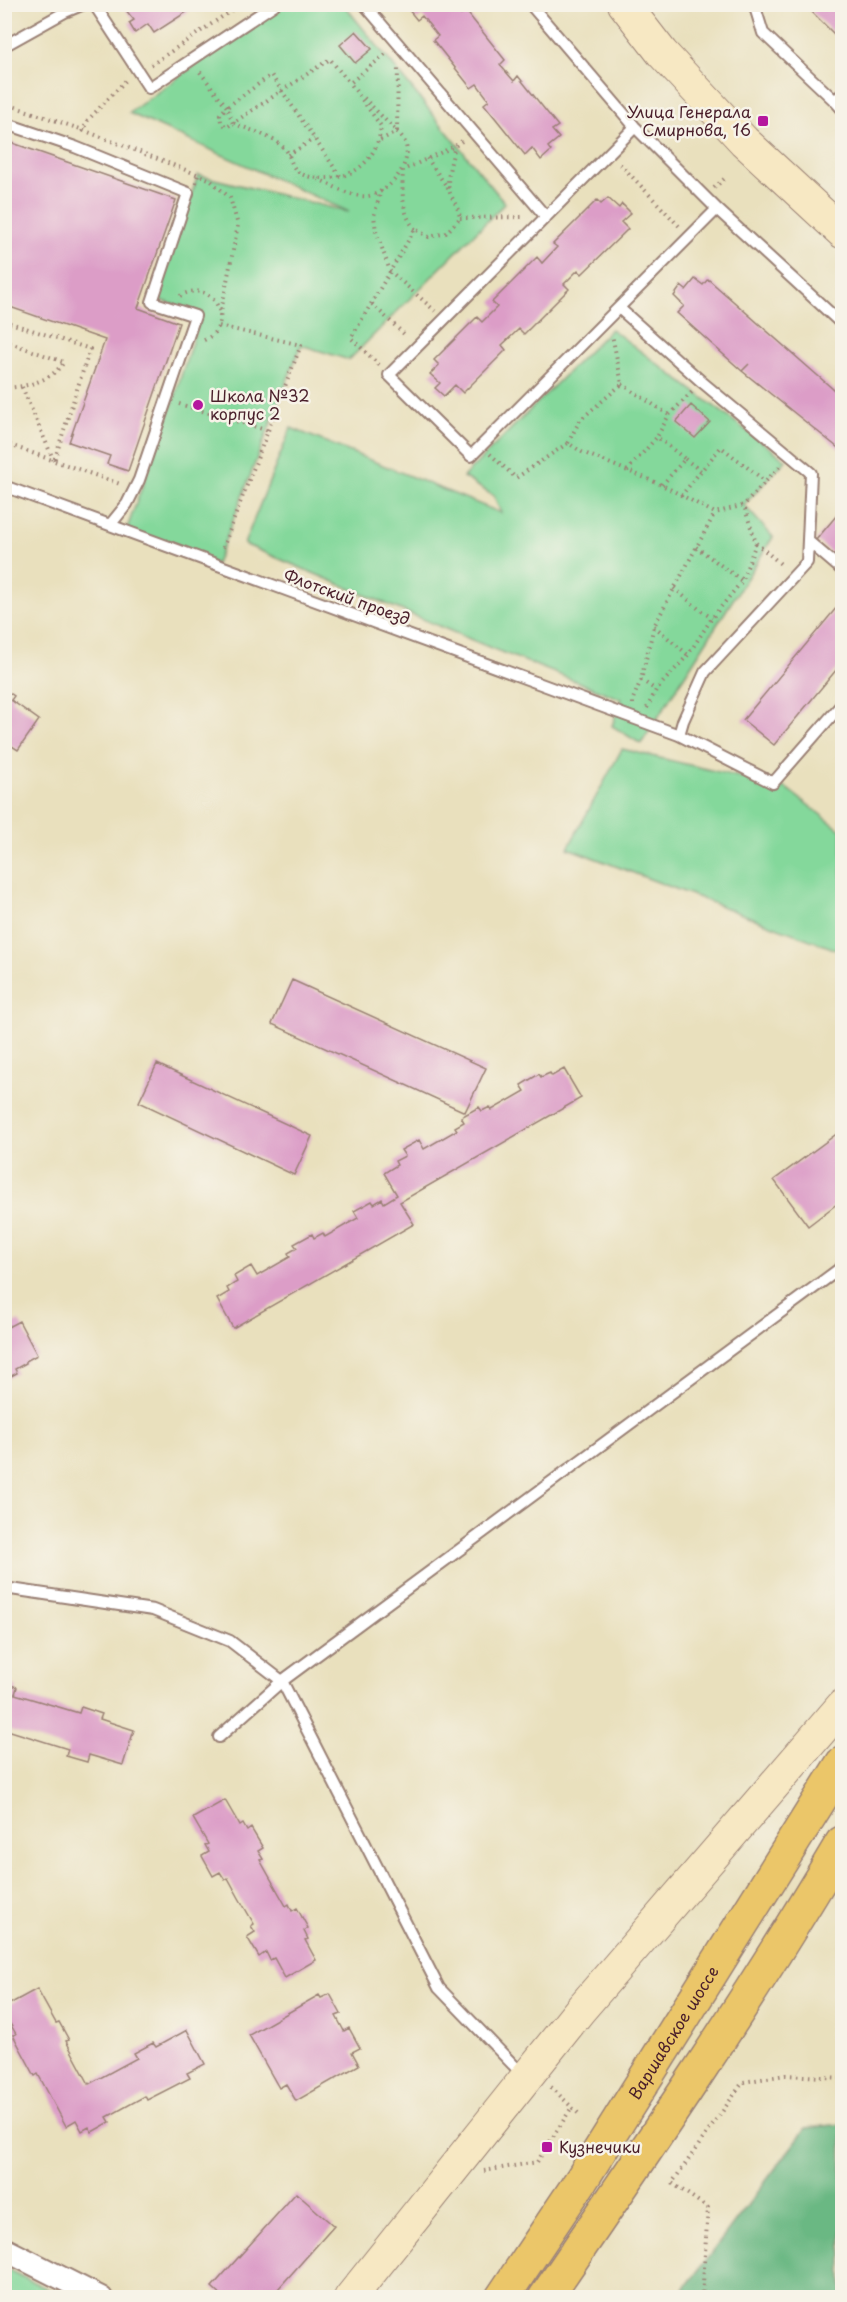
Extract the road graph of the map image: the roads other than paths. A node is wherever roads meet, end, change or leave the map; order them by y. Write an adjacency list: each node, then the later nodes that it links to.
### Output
1 (84, 4): 8 (lane)
2 (94, 4): 3 (lane)
3 (275, 4)
4 (364, 4): 13 (lane)
5 (530, 4): 11 (lane)
6 (624, 4): 14 (main road)
7 (754, 4): 9 (lane)
8 (4, 46)
9 (840, 101)
10 (4, 123): 18 (lane)
11 (634, 126): 12 (lane); 13 (lane)
12 (717, 209): 15 (lane); 16 (lane)
13 (546, 217): 15 (lane)
14 (843, 232)
15 (619, 308): 19 (lane)
16 (843, 324)
17 (4, 486): 18 (lane, Флотский проезд)
18 (110, 525): 22 (lane, Флотский проезд)
19 (808, 541): 20 (lane); 22 (lane)
20 (843, 570)
21 (843, 704): 22 (lane, Флотский проезд)
22 (679, 735)
23 (843, 1267): 25 (lane)
24 (4, 1588): 25 (lane)
25 (282, 1681): 27 (lane); 30 (lane)
26 (843, 1706): 30 (main road)
27 (219, 1737)
28 (843, 1764): 34 (main road, Варшавское шоссе)
29 (843, 1843): 35 (main road)
30 (536, 2079): 33 (main road)
31 (4, 2249): 32 (street)
32 (100, 2298)
33 (350, 2298)
34 (502, 2298)
35 (545, 2298)

